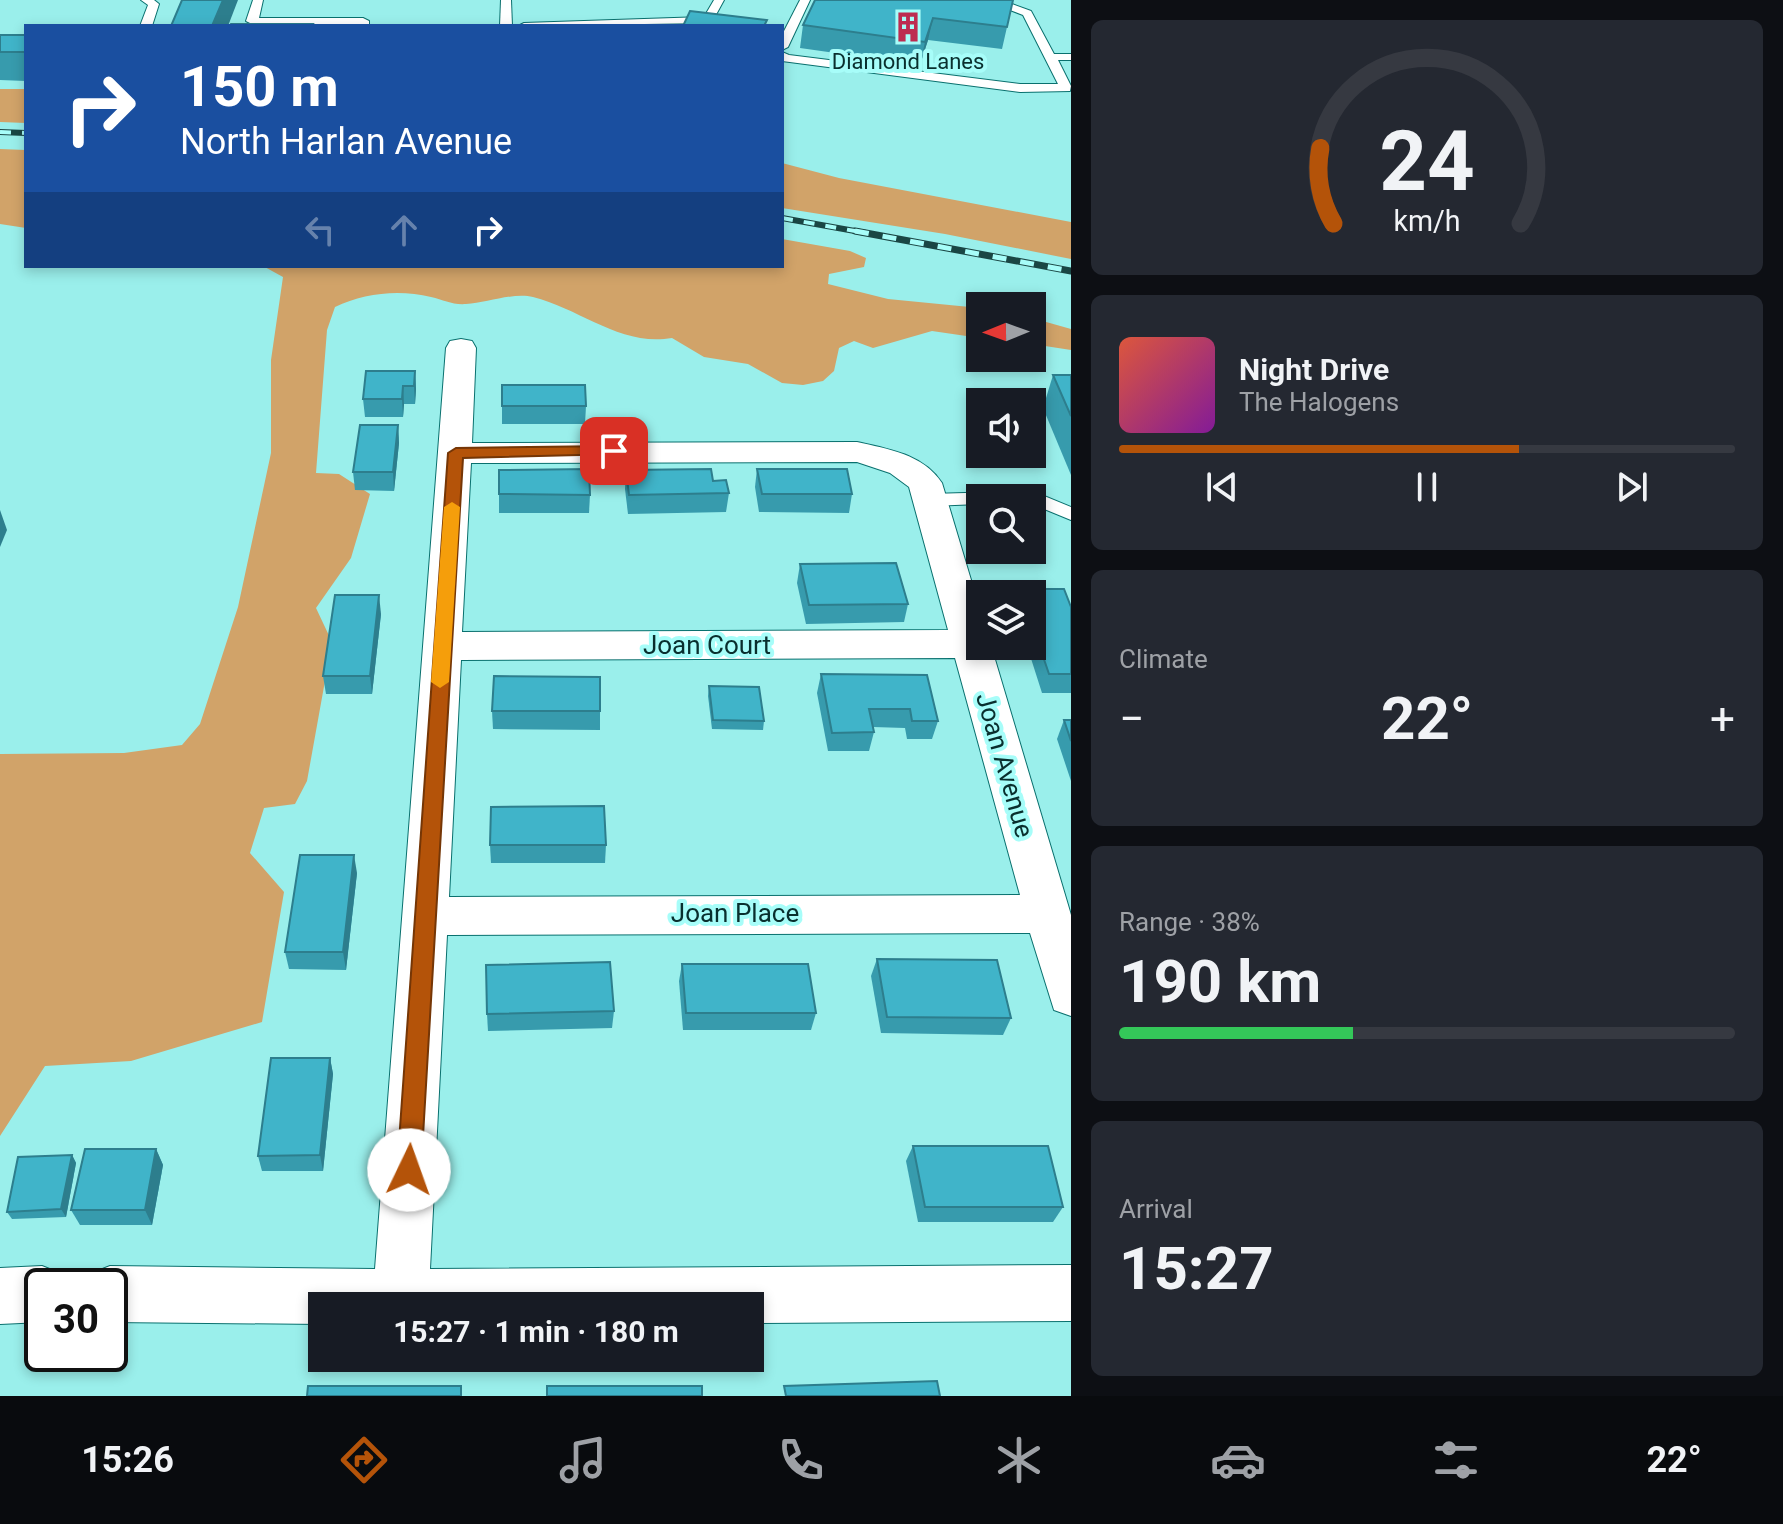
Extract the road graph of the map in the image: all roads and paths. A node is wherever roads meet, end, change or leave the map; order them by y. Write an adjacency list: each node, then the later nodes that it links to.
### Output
1 (146, 0): 7 (lane)
2 (258, 0): 8 (lane)
3 (506, 0): 9 (lane)
4 (719, 0): 10 (lane)
5 (805, 0): 11 (lane)
6 (954, 0): 13 (lane)
7 (147, 24)
8 (363, 24)
9 (506, 24)
10 (585, 24)
11 (784, 43)
12 (784, 57): 15 (lane)
13 (1050, 57): 14 (lane); 15 (lane)
14 (1071, 57)
15 (1068, 93)
16 (461, 348): 17 (street)
17 (456, 453): 18 (street, Joan Avenue); 22 (street)
18 (930, 500): 19 (lane); 20 (street, Joan Avenue)
19 (1071, 514)
20 (966, 626)
21 (966, 644): 22 (street, Joan Court)
22 (442, 646): 25 (street)
23 (976, 660): 24 (street, Joan Avenue)
24 (1047, 914): 25 (street, Joan Place); 26 (street, Joan Avenue)
25 (424, 916): 27 (street)
26 (1071, 995)
27 (401, 1292)
28 (1071, 1293): 31 (street)
29 (128, 1294): 33 (street)
30 (24, 1295): 32 (street)
31 (764, 1295)
32 (0, 1296)
33 (308, 1296)

